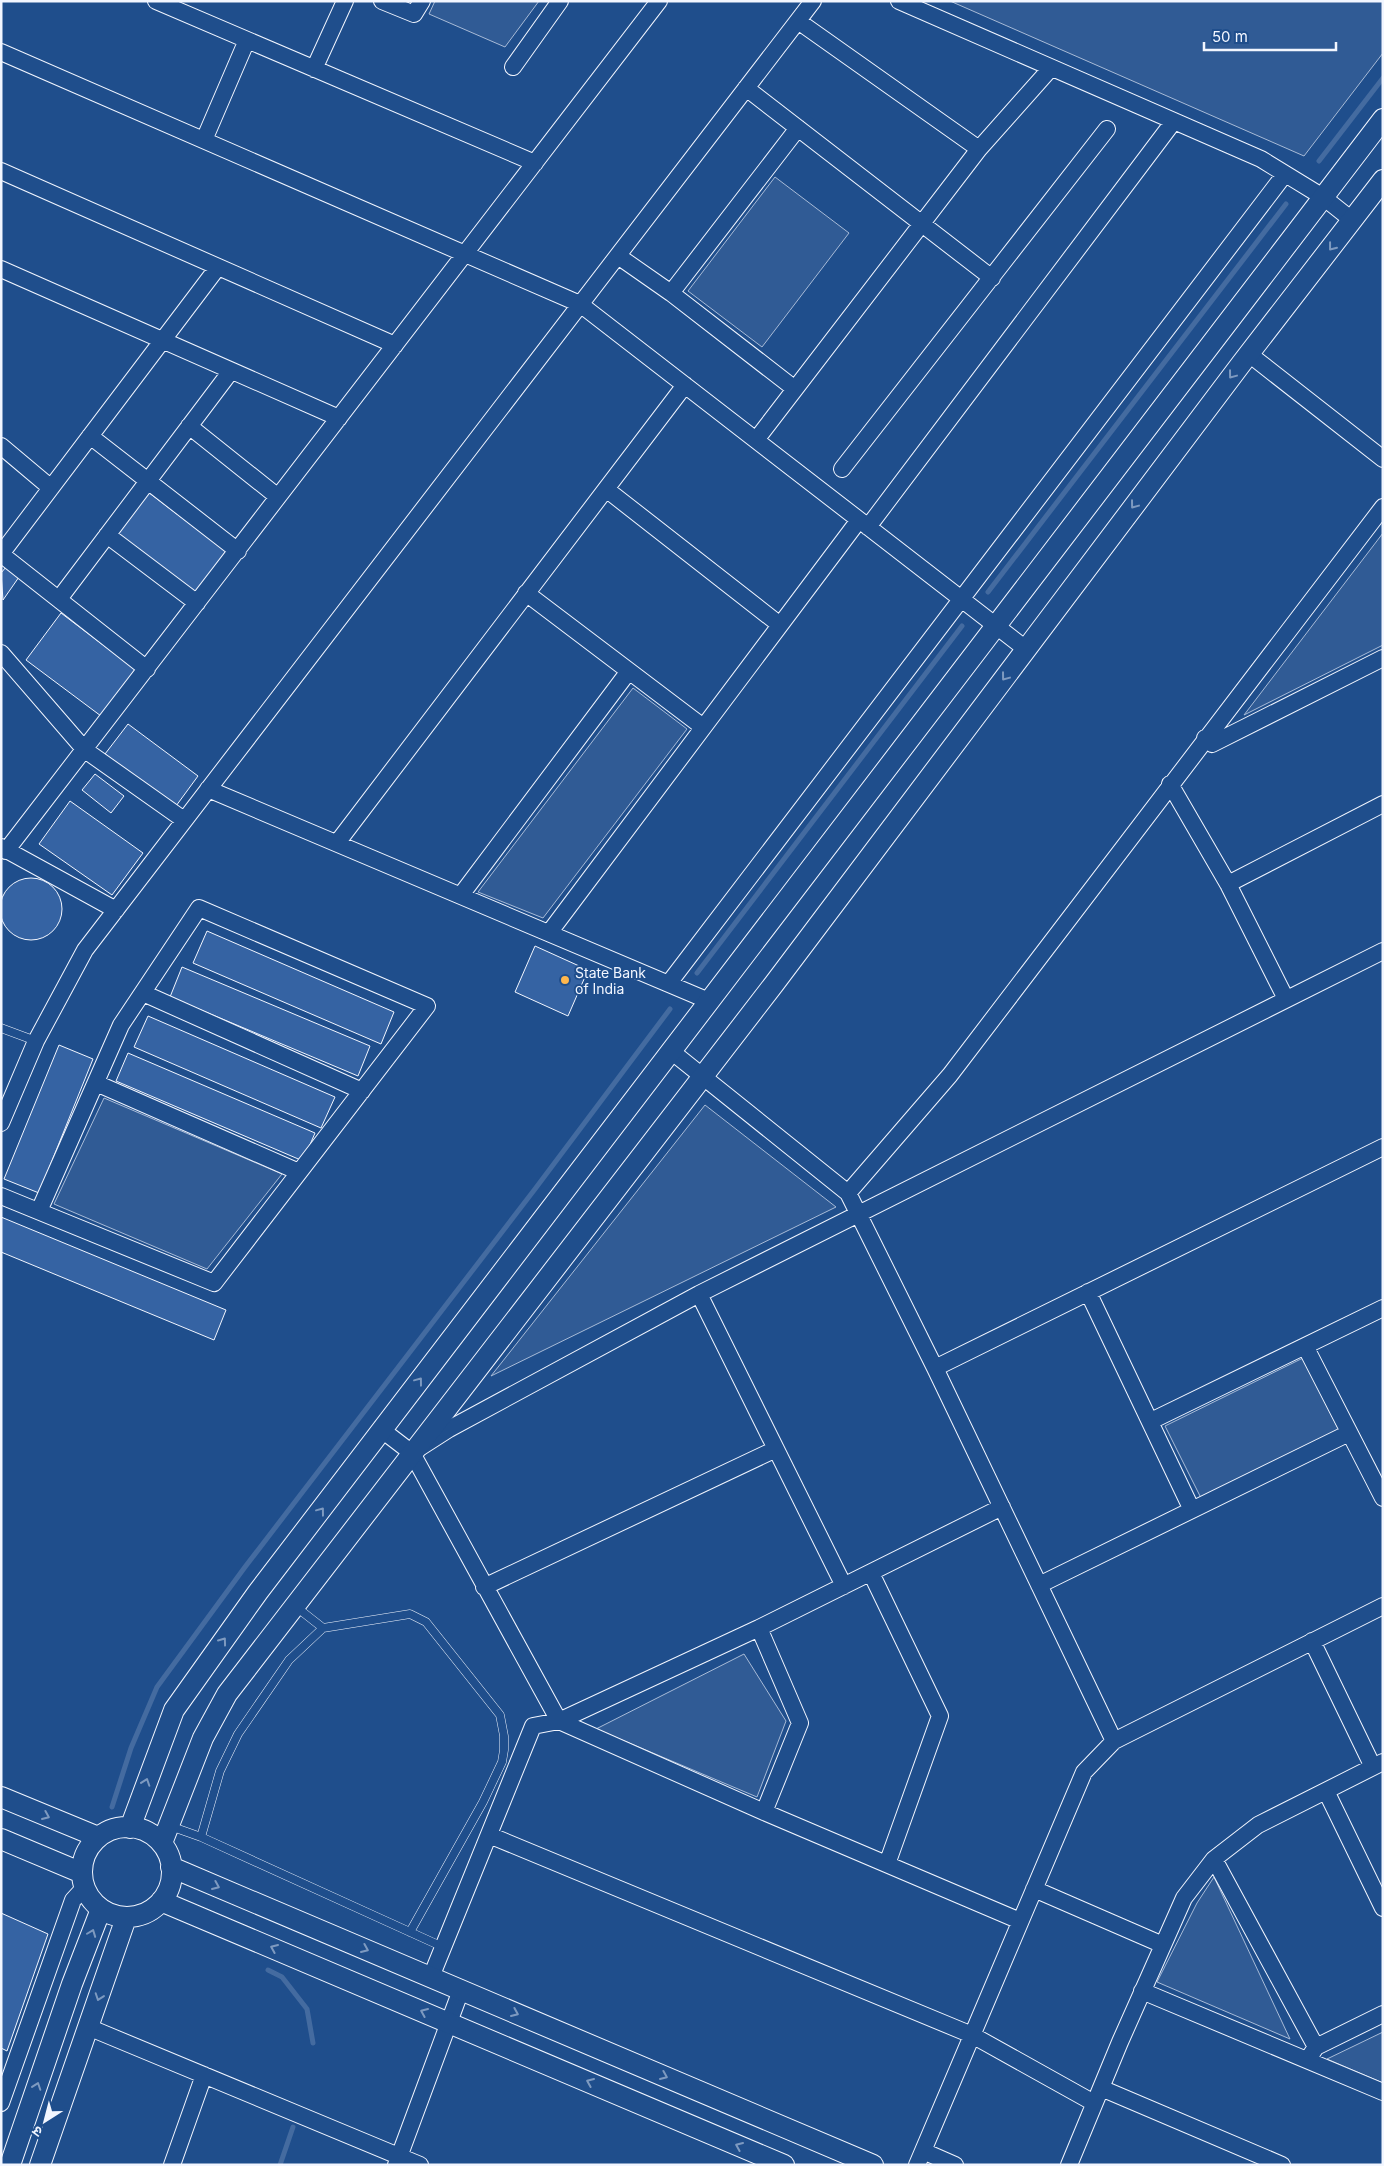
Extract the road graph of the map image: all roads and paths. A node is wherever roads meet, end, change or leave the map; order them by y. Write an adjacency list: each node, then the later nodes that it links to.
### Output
1 (156, 1): 10 (street)
2 (344, 1): 14 (street)
3 (382, 1): 4 (street)
4 (422, 1)
5 (560, 1): 12 (street)
6 (659, 1): 22 (street)
7 (813, 1): 9 (street)
8 (899, 1): 13 (street)
9 (798, 21): 15 (street); 21 (street)
10 (247, 40): 14 (street); 20 (street)
11 (1, 52): 20 (street)
12 (513, 67)
13 (1051, 68): 17 (street); 21 (street)
14 (314, 69): 22 (street)
15 (746, 88): 18 (street); 30 (street)
16 (1383, 119): 26 (street)
17 (1174, 121): 24 (street); 54 (street)
18 (798, 128): 28 (street); 34 (street)
19 (1107, 129): 33 (street)
20 (204, 140): 29 (street)
21 (979, 149): 28 (street)
22 (535, 163): 29 (street)
23 (1, 171): 31 (street)
24 (1286, 174): 26 (street); 59 (street)
25 (1383, 180): 27 (street)
26 (1323, 197): 27 (street); 63 (street)
27 (1352, 220): 38 (street, one-way to 38)
28 (922, 224): 33 (street); 41 (street)
29 (465, 254): 35 (street); 37 (street)
30 (618, 256): 34 (street); 35 (street)
31 (218, 266): 36 (street); 37 (street)
32 (1, 269): 36 (street)
33 (992, 278): 48 (street)
34 (671, 293): 41 (street)
35 (580, 304): 40 (street); 73 (street)
36 (162, 340): 39 (street); 44 (street)
37 (395, 345): 42 (street)
38 (1249, 354): 47 (street); 64 (street, one-way to 64)
39 (231, 371): 42 (street); 43 (street)
40 (685, 385): 45 (street); 51 (street)
41 (795, 389): 45 (street)
42 (339, 418): 52 (street)
43 (189, 426): 49 (street); 52 (street)
44 (90, 436): 49 (street); 50 (street)
45 (756, 440): 54 (street)
46 (1, 446): 50 (street)
47 (1383, 459)
48 (842, 469)
49 (148, 481): 55 (street); 56 (street)
50 (51, 488): 57 (street)
51 (606, 489): 58 (street); 62 (street)
52 (278, 497): 56 (street)
53 (1383, 507): 70 (street)
54 (864, 523): 59 (street); 62 (street)
55 (107, 534): 60 (street); 61 (street)
56 (238, 551): 61 (street)
57 (1, 554): 60 (street)
58 (526, 594): 68 (street); 76 (street)
59 (960, 598): 63 (street); 83 (street)
60 (59, 599): 67 (street)
61 (197, 603): 67 (street)
62 (780, 625): 69 (street)
63 (996, 625): 64 (street); 86 (street)
64 (1026, 649): 90 (street, one-way to 90)
65 (1, 653): 71 (street)
66 (1383, 658): 70 (street)
67 (147, 668): 71 (street)
68 (629, 670): 69 (street); 79 (street)
69 (703, 727): 81 (street)
70 (1205, 738): 72 (street)
71 (85, 750): 75 (street); 77 (street)
72 (1170, 784): 78 (street); 96 (street)
73 (208, 789): 75 (street); 76 (street)
74 (1383, 804): 78 (street)
75 (184, 820): 80 (street)
76 (337, 843): 79 (street)
77 (3, 849): 80 (street)
78 (1228, 884): 85 (street)
79 (460, 895): 81 (street)
80 (116, 910): 88 (street)
81 (549, 933): 83 (street)
82 (1383, 951): 85 (street)
83 (670, 983): 86 (street)
84 (143, 993): 91 (street); 92 (street); 92 (street)
85 (1286, 999): 99 (street)
86 (709, 1001): 89 (street)
87 (1, 1028): 88 (lane)
88 (36, 1042): 93 (street)
89 (671, 1051): 90 (street); 106 (street, one-way to 89)
90 (704, 1075): 96 (street); 109 (street)
91 (96, 1083): 95 (street); 98 (street)
92 (362, 1091): 95 (street)
93 (1, 1124)
94 (1383, 1148): 100 (street)
95 (299, 1172): 98 (street)
96 (848, 1193): 99 (street)
97 (1, 1196): 98 (street)
98 (39, 1211)
99 (859, 1214): 101 (street); 104 (street)
100 (1088, 1292): 104 (street); 105 (street)
101 (699, 1294): 108 (street); 109 (street)
102 (1383, 1308): 103 (street)
103 (1305, 1346): 105 (street); 107 (street)
104 (935, 1368): 111 (street)
105 (1151, 1421): 112 (street)
106 (382, 1430): 109 (street); 128 (street, one-way to 106)
107 (1350, 1433): 110 (street); 112 (street)
108 (776, 1448): 115 (street); 116 (street)
109 (412, 1453): 116 (street); 117 (street)
110 (1383, 1498)
111 (1002, 1507): 113 (street); 114 (street)
112 (1192, 1510): 114 (street)
113 (871, 1573): 115 (street); 135 (street)
114 (1039, 1585): 123 (street)
115 (844, 1586): 120 (street)
116 (484, 1587): 122 (street)
117 (294, 1606): 119 (lane); 129 (street)
118 (1383, 1606): 121 (street)
119 (323, 1628): 132 (lane); 145 (lane)
120 (759, 1628): 122 (street); 127 (street)
121 (1312, 1641): 123 (street); 124 (street)
122 (559, 1721): 127 (street); 130 (street)
123 (1114, 1740): 138 (street)
124 (1378, 1765): 125 (street)
125 (1326, 1791): 134 (street); 139 (street)
126 (1, 1797): 131 (street, one-way to 131)
127 (764, 1812): 135 (street)
128 (130, 1828): 129 (street); 131 (street)
129 (165, 1834): 132 (lane); 136 (street)
130 (489, 1834): 147 (street); 154 (street)
131 (98, 1837): 137 (street)
132 (200, 1837): 145 (lane)
133 (1, 1838): 137 (street)
134 (1214, 1859): 146 (street); 155 (street)
135 (887, 1864): 144 (street)
136 (171, 1866): 140 (street); 148 (street, one-way to 148)
137 (83, 1880): 141 (street); 156 (street)
138 (1034, 1889): 144 (street); 146 (street)
139 (1379, 1889): 142 (street)
140 (161, 1901): 143 (street); 152 (street, one-way to 140)
141 (101, 1908): 143 (street); 165 (street, one-way to 141)
142 (1383, 1908)
143 (126, 1918): 153 (street, one-way to 153)
144 (1020, 1921): 154 (street)
145 (410, 1932): 147 (lane)
146 (1163, 1945): 150 (street)
147 (443, 1947): 148 (street)
148 (431, 1977): 149 (street)
149 (461, 1990): 152 (street); 170 (street, one-way to 170)
150 (1142, 1991): 157 (street); 159 (street)
151 (1383, 2014): 155 (street)
152 (449, 2022): 164 (street); 169 (street, one-way to 152)
153 (88, 2027): 158 (street); 166 (street)
154 (972, 2035): 162 (street); 163 (street)
155 (1316, 2046): 157 (street)
156 (8, 2060): 161 (street)
157 (1307, 2060): 160 (street)
158 (204, 2075): 164 (street); 167 (street)
159 (1101, 2088): 162 (street); 173 (street)
160 (1383, 2092)
161 (1, 2103)
162 (1094, 2103): 172 (street)
163 (920, 2158): 171 (street)
164 (398, 2160): 168 (street)
165 (10, 2165)
166 (40, 2165)
167 (172, 2165)
168 (420, 2165)
169 (784, 2165)
170 (873, 2165)
171 (955, 2165)
172 (1069, 2165)
173 (1282, 2165)

